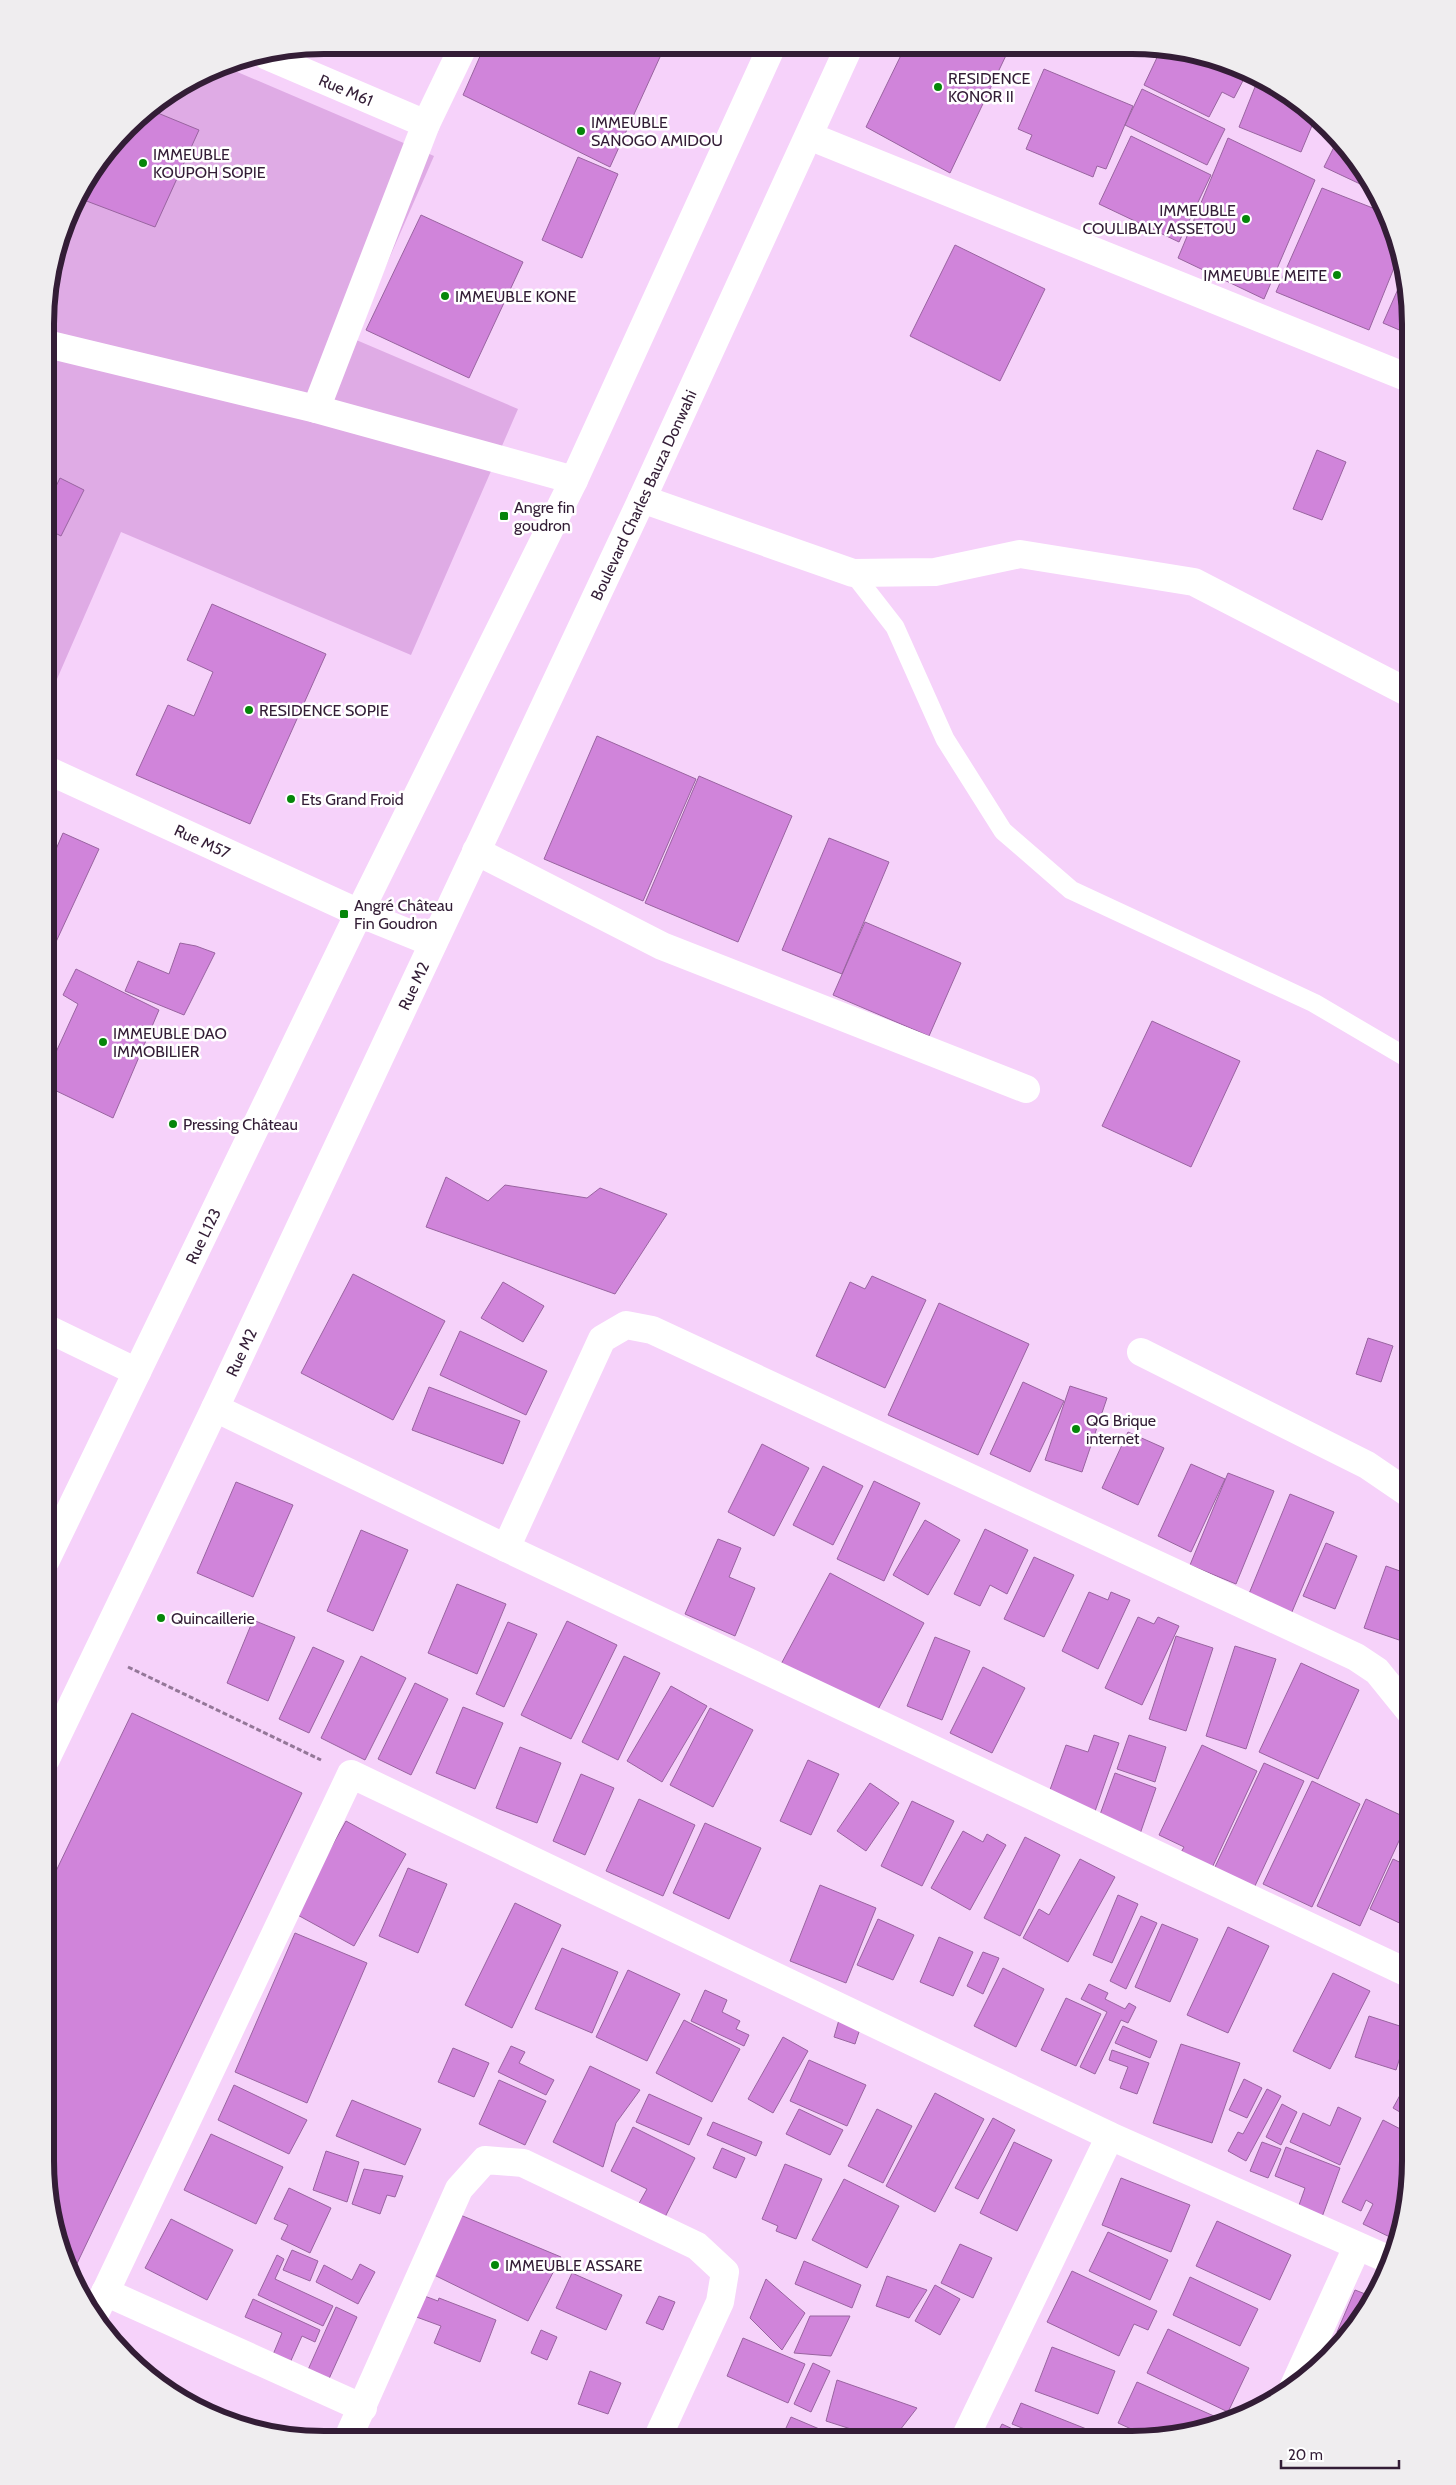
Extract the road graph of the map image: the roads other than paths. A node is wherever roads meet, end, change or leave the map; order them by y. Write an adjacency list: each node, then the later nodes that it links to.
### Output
1 (460, 54): 5 (street)
2 (768, 54): 10 (street)
3 (845, 54): 6 (street, Boulevard Charles Bauza Donwahi)
4 (273, 59): 5 (street, Rue M61)
5 (426, 124): 9 (street)
6 (809, 136): 8 (street); 11 (street, Boulevard Charles Bauza Donwahi)
7 (54, 346): 9 (street)
8 (1402, 375)
9 (316, 409): 10 (street)
10 (574, 480): 16 (street)
11 (642, 499): 12 (street); 15 (street, Boulevard Charles Bauza Donwahi)
12 (853, 573): 13 (street); 18 (lane)
13 (1402, 689)
14 (54, 773): 16 (street, Rue M57)
15 (476, 851): 17 (street, Boulevard Charles Bauza Donwahi); 19 (street)
16 (359, 913): 17 (street, Rue M57); 22 (street, Rue L123)
17 (433, 943): 23 (street, Rue M2)
18 (1402, 1055)
19 (1026, 1089)
20 (54, 1332): 22 (street)
21 (1141, 1352): 24 (street)
22 (137, 1372): 25 (street, Rue L123)
23 (215, 1408): 26 (street); 28 (street, Rue M2)
24 (1402, 1489)
25 (54, 1543)
26 (506, 1548): 27 (street); 29 (street)
27 (1402, 1702)
28 (54, 1742)
29 (1402, 1970)
30 (1110, 2136): 31 (street); 33 (street); 39 (street)
31 (1357, 2246): 32 (street); 35 (street)
32 (1385, 2258)
33 (105, 2292): 34 (street); 36 (street)
34 (97, 2308)
35 (1299, 2374)
36 (363, 2408): 37 (street); 38 (street)
37 (352, 2431)
38 (661, 2431)
39 (968, 2431)

